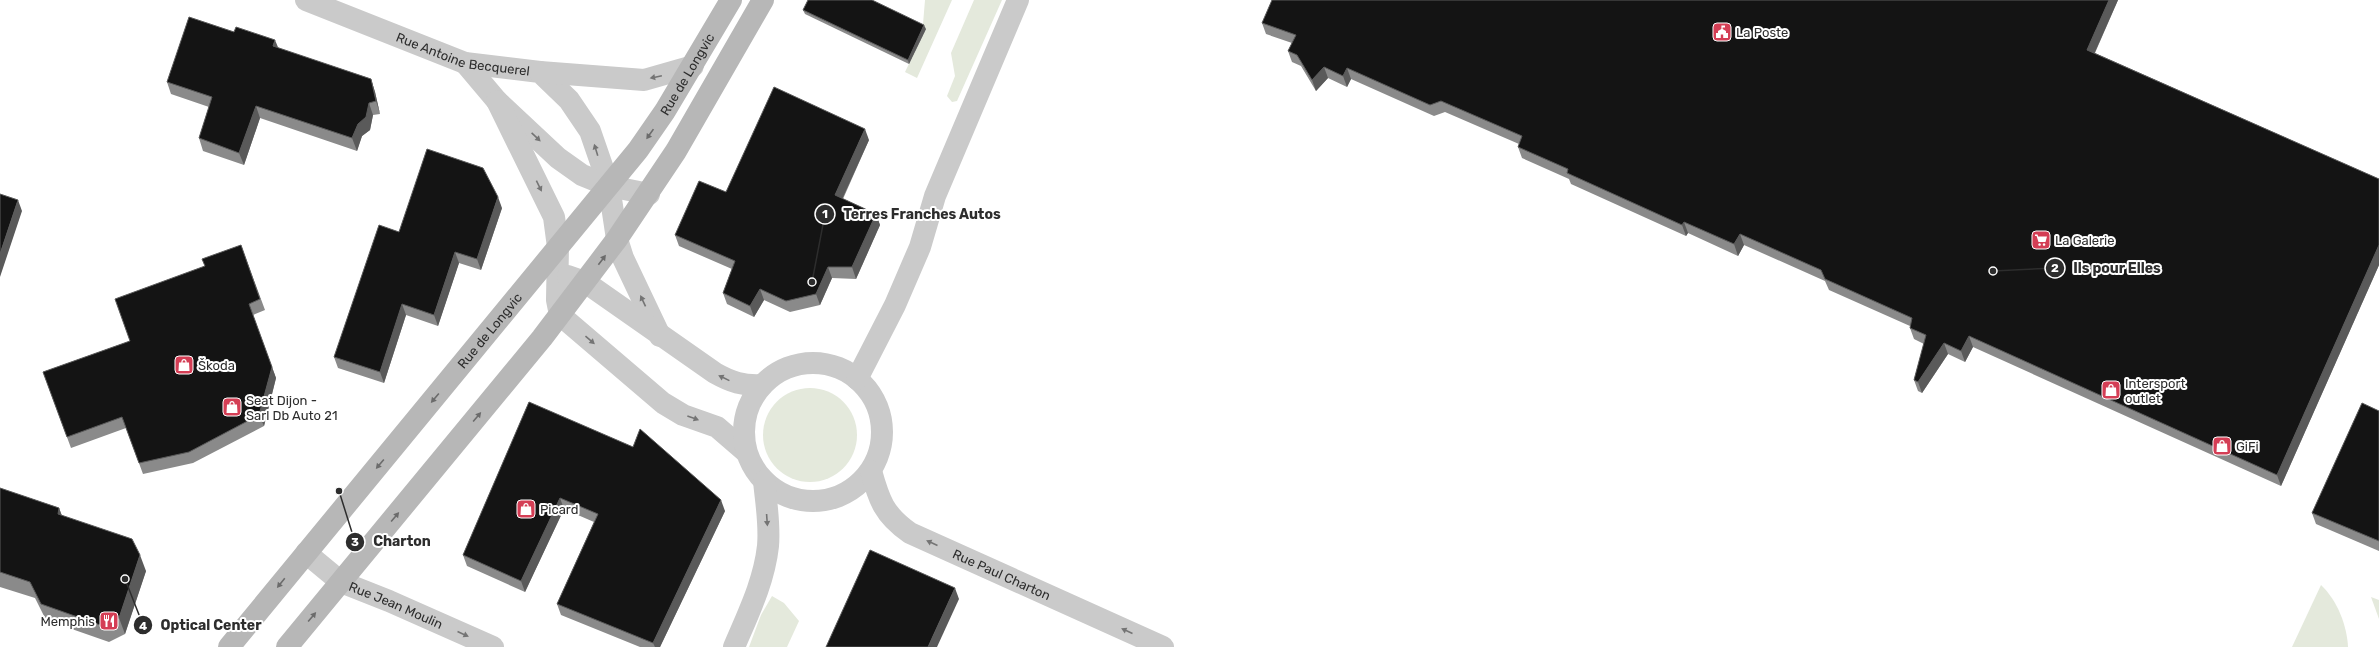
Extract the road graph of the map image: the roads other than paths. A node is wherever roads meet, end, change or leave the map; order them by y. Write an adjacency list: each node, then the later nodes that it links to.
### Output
1 (306, 0): 5 (street, Rue Antoine Becquerel)
2 (731, 0): 6 (street, Rue de Longvic)
3 (763, 0): 10 (street)
4 (1018, 0): 18 (street)
5 (465, 63): 7 (street, Rue Antoine Becquerel); 8 (street)
6 (693, 66): 7 (street, one-way to 7); 9 (street, Rue de Longvic, one-way to 9)
7 (540, 72): 9 (street, Rue Antoine Becquerel, one-way to 7)
8 (497, 101): 9 (street, one-way to 9); 12 (street, one-way to 12)
9 (609, 186): 10 (street); 11 (street, Rue Antoine Becquerel); 12 (street, Rue de Longvic)
10 (649, 194): 11 (street)
11 (617, 239): 14 (street, one-way to 11); 17 (street, one-way to 11)
12 (558, 247): 13 (street); 15 (street, Rue de Longvic)
13 (558, 276): 14 (street); 15 (street); 16 (street)
14 (585, 282): 16 (street); 17 (street)
15 (522, 293): 23 (street, Rue de Longvic, one-way to 23)
16 (560, 315): 20 (street, one-way to 20); 24 (street, one-way to 16)
17 (660, 336): 19 (street, one-way to 17)
18 (857, 379): 19 (street); 21 (street)
19 (762, 384): 20 (street)
20 (746, 452): 22 (street)
21 (871, 471): 22 (street); 29 (street, Rue Paul Charton, one-way to 21)
22 (764, 481): 28 (street, one-way to 28)
23 (306, 553): 24 (street, Rue Jean Moulin); 25 (street, Rue de Longvic, one-way to 25)
24 (341, 582): 26 (street, one-way to 24); 27 (street, Rue Jean Moulin, one-way to 27)
25 (230, 647)
26 (287, 647)
27 (493, 647)
28 (734, 647)
29 (1163, 647)

